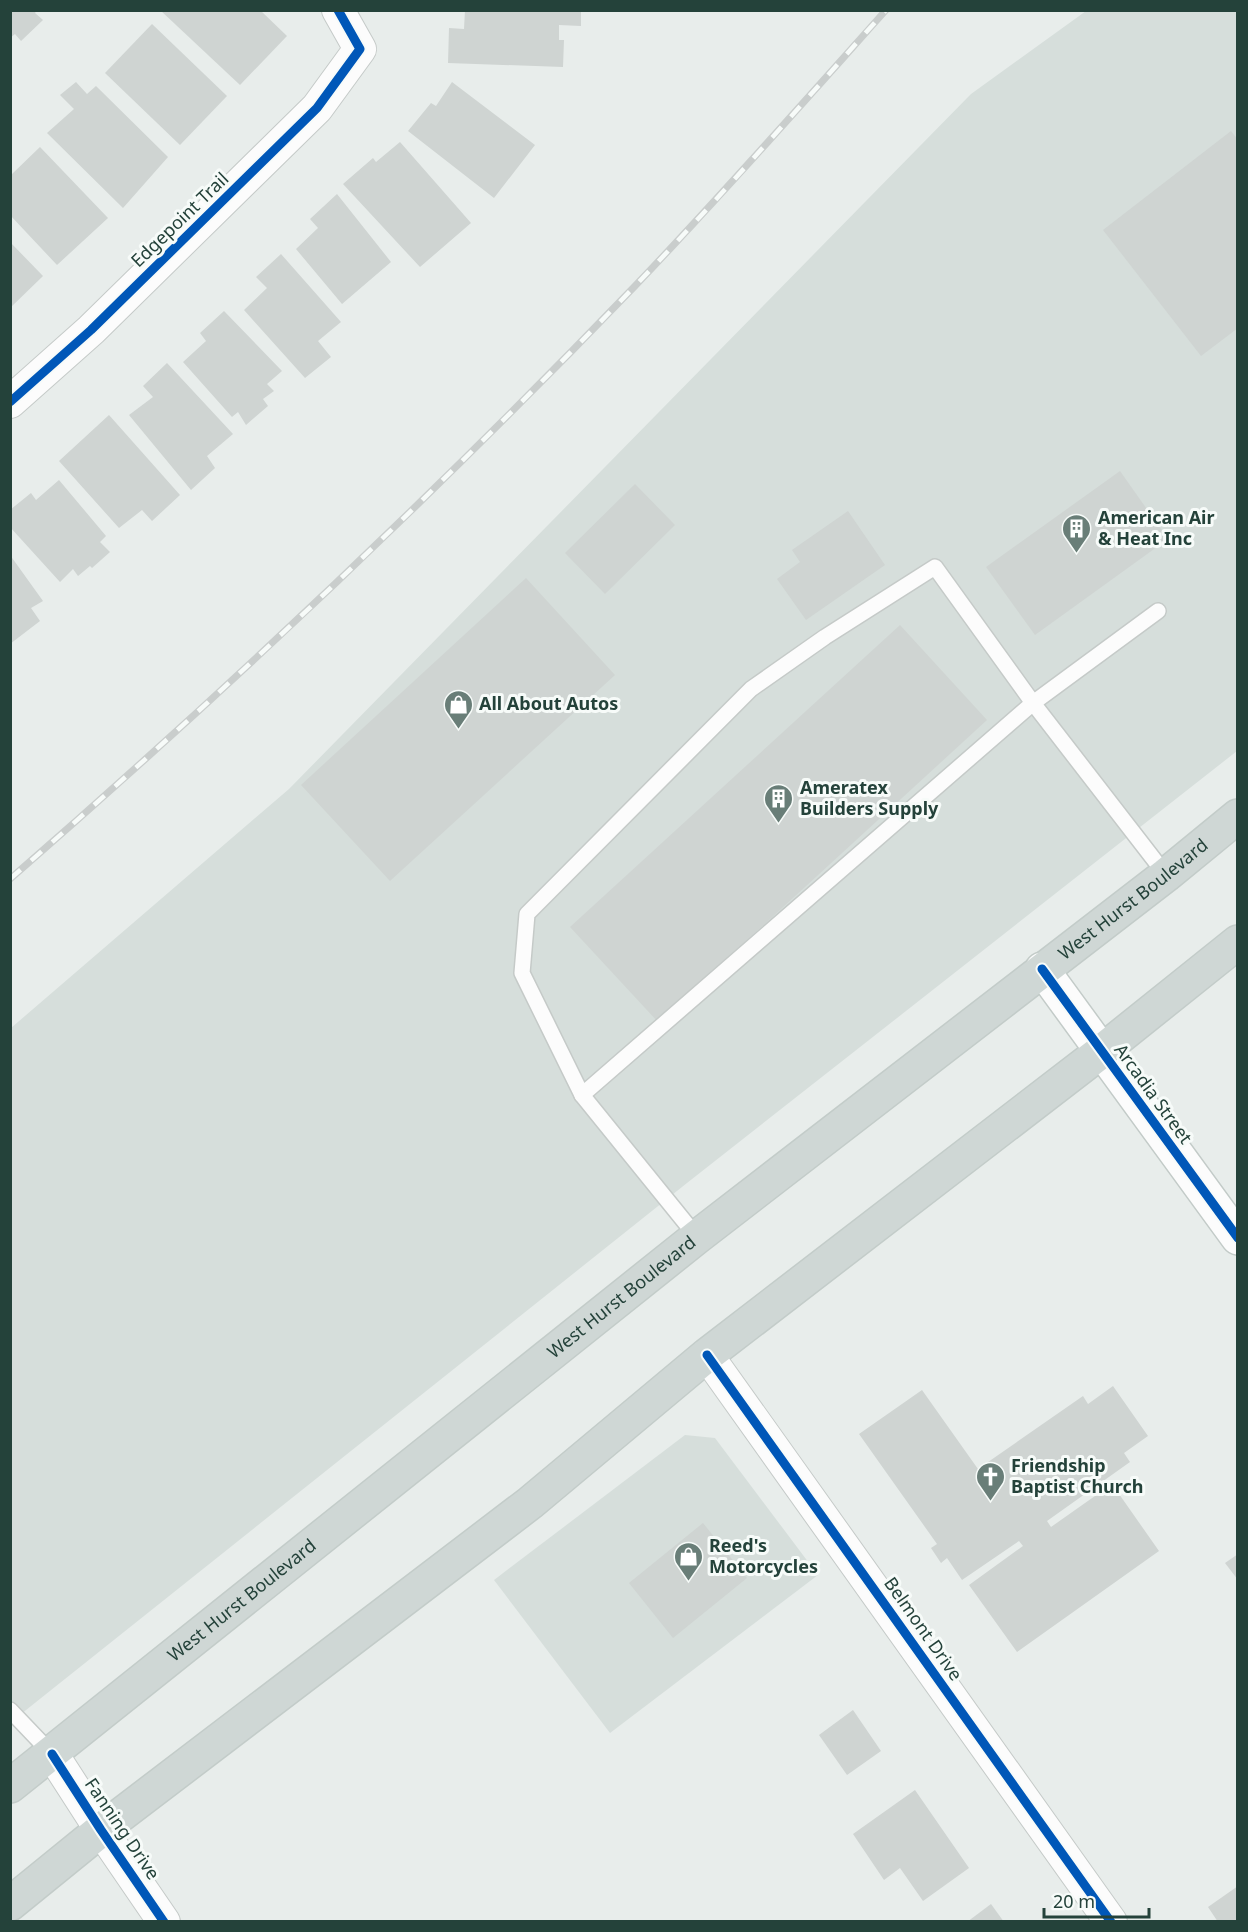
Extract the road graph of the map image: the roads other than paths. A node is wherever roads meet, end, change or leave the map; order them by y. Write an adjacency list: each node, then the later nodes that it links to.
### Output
1 (338, 10): 2 (street, Edgepoint Trail)
2 (10, 402)
3 (1158, 611): 4 (lane)
4 (1033, 703): 6 (lane); 10 (lane); 10 (lane)
5 (1238, 816): 6 (main road, West Hurst Boulevard)
6 (1166, 875): 8 (main road, West Hurst Boulevard)
7 (1238, 942): 9 (main road)
8 (1042, 969): 9 (street, Arcadia Street); 11 (main road, West Hurst Boulevard)
9 (1102, 1051): 12 (street, Arcadia Street); 13 (main road)
10 (582, 1095): 11 (lane)
11 (697, 1237): 15 (main road, West Hurst Boulevard)
12 (1238, 1238)
13 (707, 1355): 17 (main road); 20 (street, Belmont Drive)
14 (10, 1710): 15 (lane)
15 (52, 1754): 16 (main road, West Hurst Boulevard); 17 (street, Fanning Drive)
16 (10, 1786)
17 (101, 1830): 18 (main road); 19 (street, Fanning Drive)
18 (10, 1904)
19 (164, 1922)
20 (1111, 1922)

